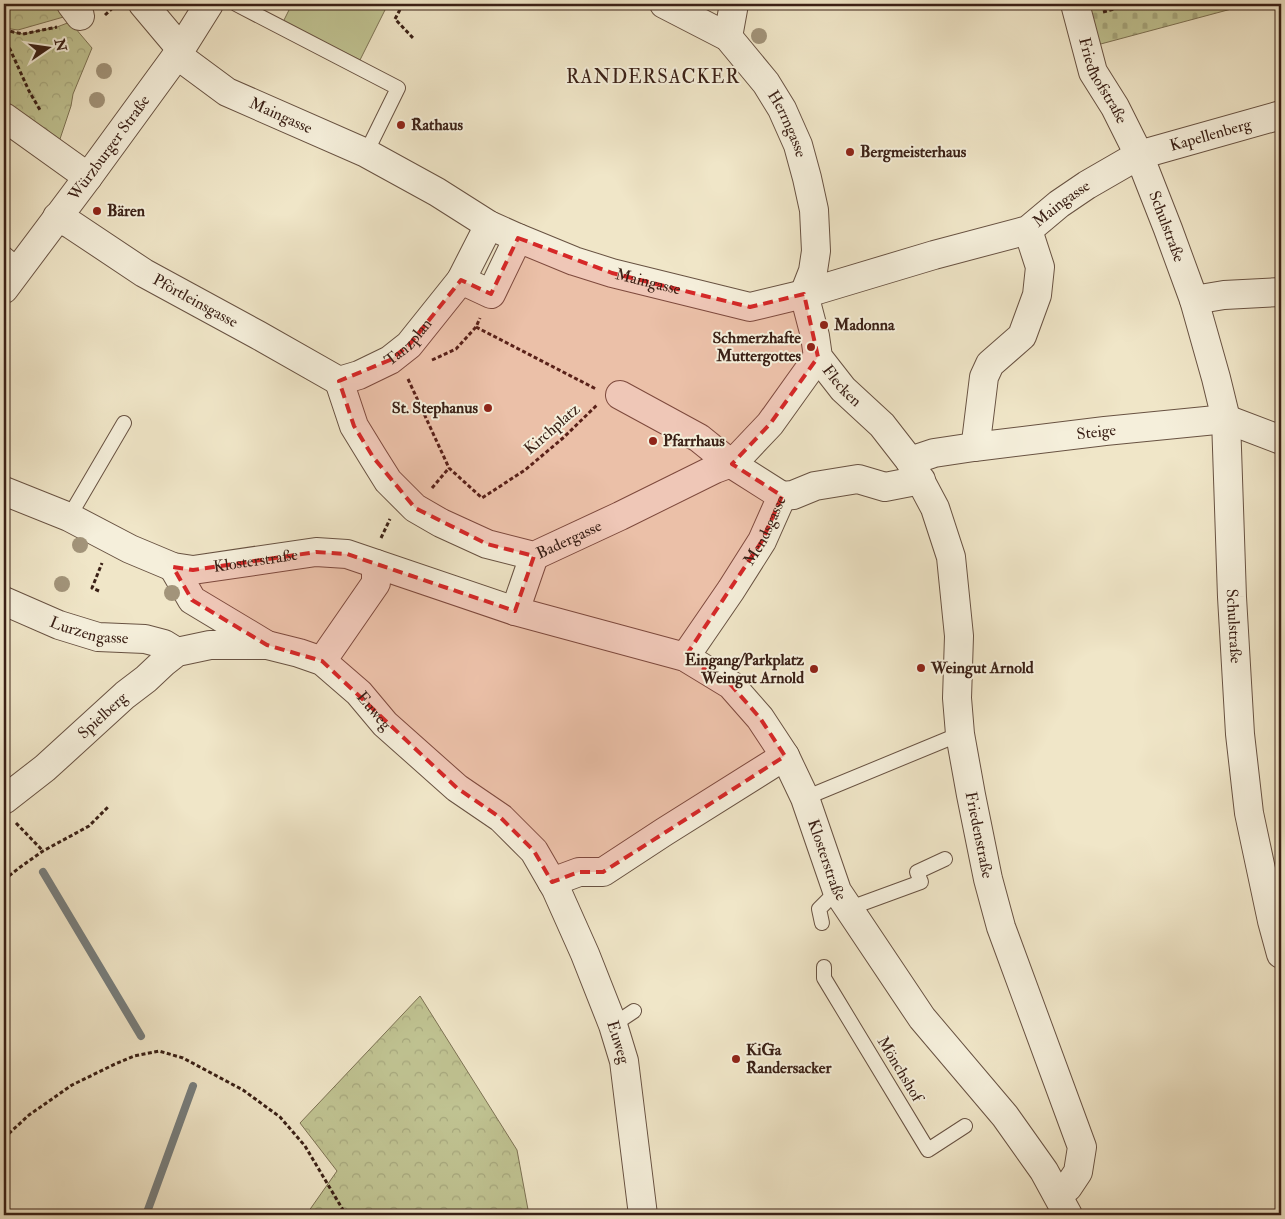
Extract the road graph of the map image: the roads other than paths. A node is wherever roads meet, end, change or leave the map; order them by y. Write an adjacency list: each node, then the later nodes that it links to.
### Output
1 (143, 4): 8 (street, Maingasse)
2 (209, 4): 8 (street, Würzburger Straße)
3 (236, 4): 11 (lane)
4 (664, 4): 7 (street, Herrngasse)
5 (734, 4): 7 (street)
6 (1075, 4): 12 (street, Friedhofstraße)
7 (728, 37): 22 (street, Herrngasse)
8 (178, 52): 11 (street, Maingasse); 13 (street, Würzburger Straße)
9 (1281, 115): 12 (street, Kapellenberg)
10 (4, 117): 13 (street)
11 (366, 153): 15 (street, Maingasse)
12 (1139, 155): 16 (street, Maingasse); 23 (street, Schulstraße)
13 (88, 176): 14 (street, Würzburger Straße)
14 (57, 217): 18 (street, Würzburger Straße); 25 (street, Pförtleinsgasse)
15 (489, 225): 17 (street, Maingasse); 19 (street, Tanzplan)
16 (1028, 230): 22 (street, Maingasse); 30 (street)
17 (518, 238): 19 (street); 22 (street, Maingasse)
18 (12, 260): 20 (street, Würzburger Straße)
19 (461, 280): 25 (street, Tanzplan)
20 (4, 289)
21 (1281, 292): 23 (street)
22 (804, 294): 24 (street, Flecken)
23 (1194, 300): 27 (street, Schulstraße)
24 (818, 357): 31 (street, Badergasse); 32 (street, Flecken)
25 (339, 381): 36 (street, Badergasse)
26 (607, 396): 31 (street)
27 (1226, 419): 29 (street, Steige); 30 (street, Steige); 53 (street, Schulstraße)
28 (124, 423): 35 (lane)
29 (1281, 440)
30 (974, 447): 32 (street, Steige)
31 (730, 463): 34 (street); 36 (street, Badergasse)
32 (916, 471): 34 (street, Mendsgasse); 45 (street, Friedenstraße)
33 (4, 491): 35 (street, Klosterstraße)
34 (782, 496): 43 (street, Mendsgasse)
35 (69, 517): 38 (street, Klosterstraße)
36 (534, 556): 40 (street)
37 (373, 563): 38 (street, Klosterstraße); 40 (street, Klosterstraße); 44 (street)
38 (173, 567): 41 (street)
39 (4, 601): 42 (street, Lurzengasse)
40 (515, 611): 43 (street, Klosterstraße)
41 (267, 644): 42 (street, Spielberg); 44 (street, Euweg)
42 (177, 652): 48 (street, Spielberg)
43 (685, 657): 46 (street, Klosterstraße)
44 (322, 661): 50 (street, Euweg)
45 (960, 734): 47 (lane); 56 (street, Friedenstraße)
46 (785, 756): 47 (street, Klosterstraße); 50 (street)
47 (805, 798): 51 (street, Klosterstraße)
48 (8, 810)
49 (945, 859): 51 (lane)
50 (552, 882): 57 (street, Euweg)
51 (844, 900): 52 (lane); 56 (street, Klosterstraße)
52 (822, 923)
53 (1281, 954)
54 (824, 968): 55 (lane, Mönchshof)
55 (965, 1126)
56 (1063, 1205)
57 (643, 1215)

